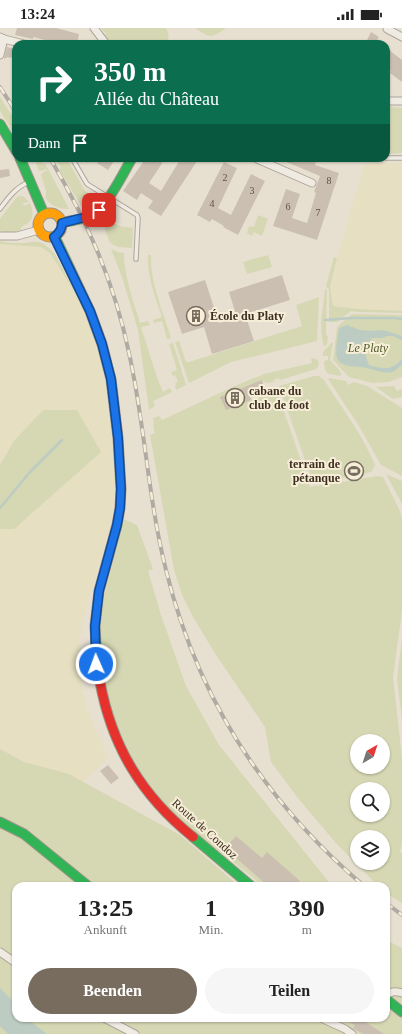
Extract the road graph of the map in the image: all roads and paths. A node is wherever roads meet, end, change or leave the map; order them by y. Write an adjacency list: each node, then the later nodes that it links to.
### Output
1 (94, 28): 5 (street)
2 (387, 28): 3 (street)
3 (402, 37)
4 (2, 38): 6 (street); 7 (street)
5 (103, 40)
6 (12, 41)
7 (1, 57)
8 (390, 100): 9 (street)
9 (402, 101)
10 (0, 124): 11 (main road)
11 (12, 144)
12 (390, 158): 13 (lane)
13 (402, 158)
14 (22, 162): 18 (main road)
15 (74, 162): 20 (lane)
16 (130, 162): 20 (main road)
17 (264, 162): 19 (street)
18 (30, 181): 21 (lane); 22 (main road)
19 (312, 182)
20 (108, 197): 23 (main road); 27 (lane)
21 (0, 209)
22 (44, 214): 23 (main road); 24 (main road)
23 (62, 223): 26 (main road)
24 (38, 230): 25 (street); 26 (main road)
25 (0, 236)
26 (54, 237): 30 (main road, Route de Condoz)
27 (136, 259)
28 (0, 822): 29 (main road)
29 (83, 882)
30 (246, 882)
31 (0, 952): 32 (street)
32 (12, 960)
33 (390, 992): 34 (street)
34 (402, 993)
35 (390, 1002): 36 (main road)
36 (402, 1012)
37 (112, 1022): 39 (street)
38 (329, 1022): 40 (street)
39 (135, 1034)
40 (352, 1034)

